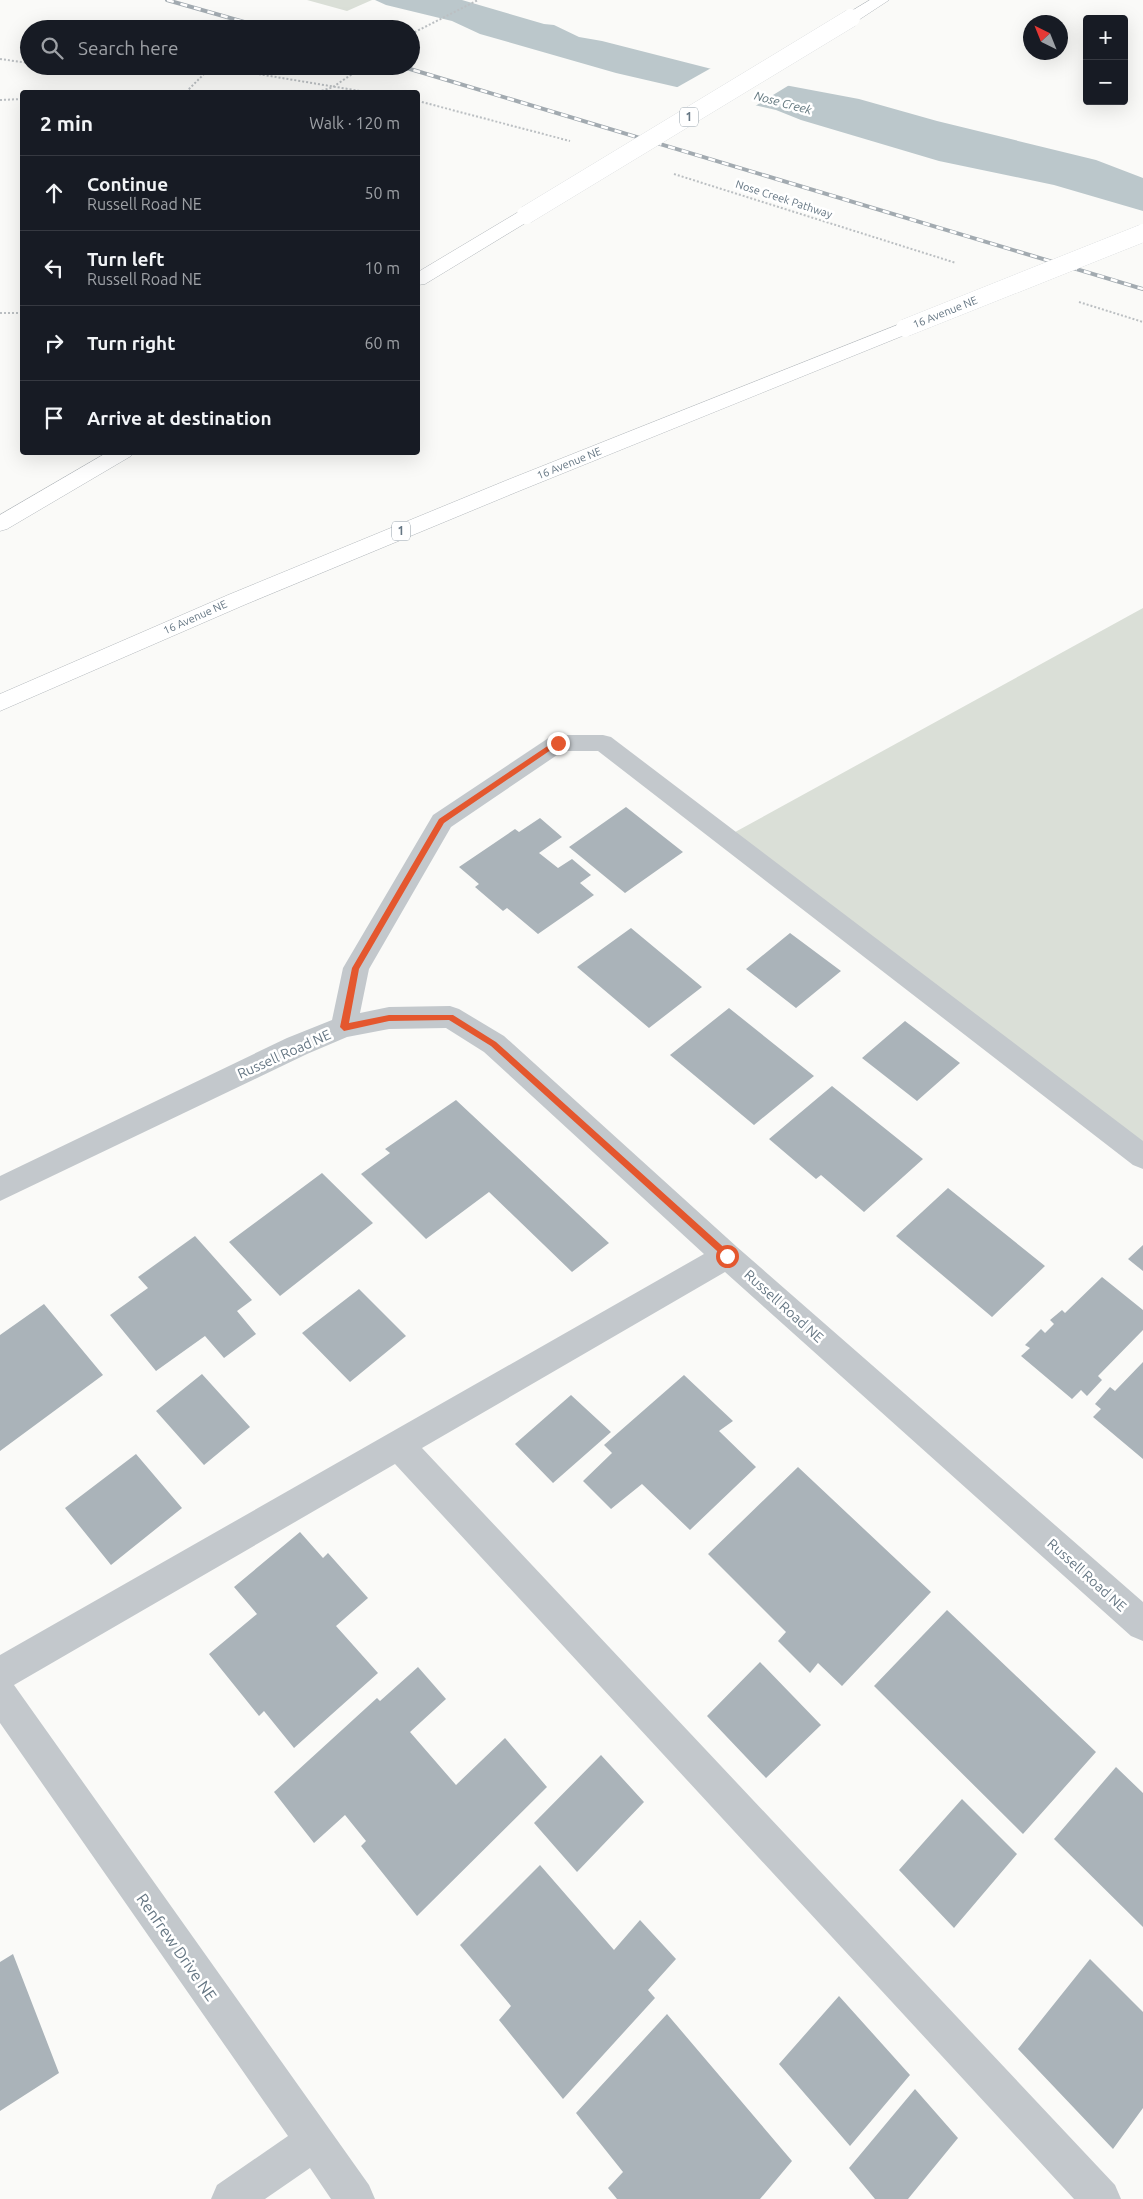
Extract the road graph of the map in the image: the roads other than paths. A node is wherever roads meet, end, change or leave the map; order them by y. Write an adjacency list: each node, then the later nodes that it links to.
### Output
1 (881, 0): 3 (highway, 1, bridge)
2 (1143, 233): 6 (highway, 16 Avenue NE / 1, bridge)
3 (420, 279)
4 (119, 455): 5 (highway)
5 (0, 524)
6 (0, 703)
7 (344, 1027): 8 (street); 9 (street, Russell Road NE); 10 (street, Russell Road NE)
8 (1143, 1157)
9 (0, 1188)
10 (727, 1256): 11 (street); 12 (street, Russell Road NE)
11 (397, 1444): 13 (street); 18 (street)
12 (1143, 1624)
13 (0, 1674)
14 (0, 1694): 15 (street, Renfrew Drive NE)
15 (313, 2142): 16 (street); 17 (street, Renfrew Drive NE)
16 (231, 2199)
17 (355, 2199)
18 (1101, 2199)

